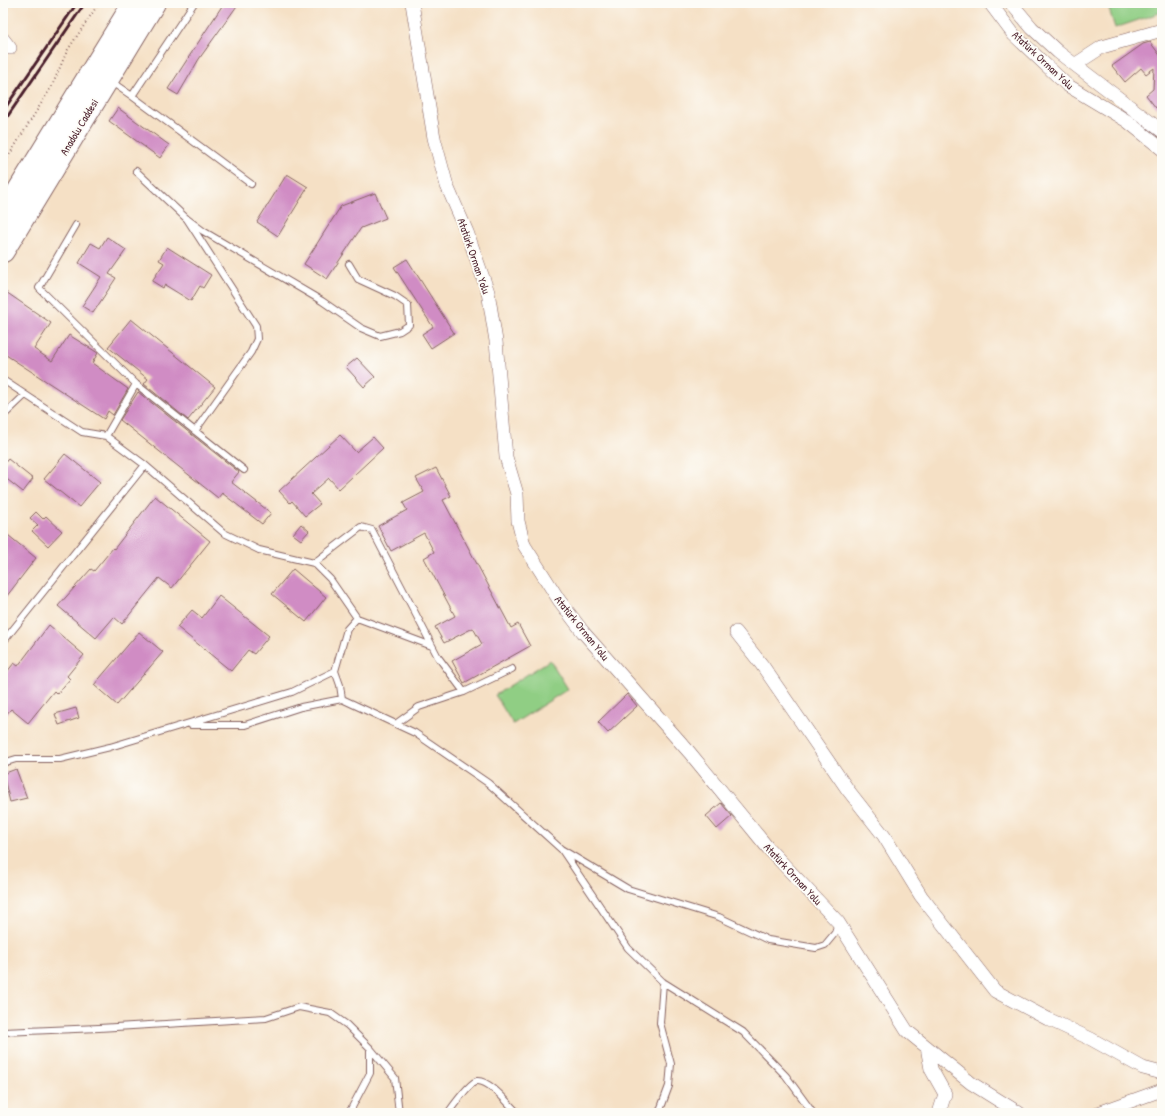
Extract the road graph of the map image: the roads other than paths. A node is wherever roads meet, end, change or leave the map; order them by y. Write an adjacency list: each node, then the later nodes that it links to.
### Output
1 (134, 3): 15 (highway, Anadolu Caddesi)
2 (154, 3): 9 (highway, Anadolu Caddesi)
3 (194, 3): 10 (lane)
4 (412, 3): 41 (street, Atatürk Orman Yolu)
5 (990, 3): 12 (street, Atatürk Orman Yolu)
6 (1011, 3): 8 (street)
7 (1160, 34): 8 (street)
8 (1076, 64): 11 (street)
9 (107, 80): 10 (lane); 18 (highway, Anadolu Caddesi)
10 (132, 96): 14 (lane)
11 (1162, 131)
12 (1162, 149)
13 (136, 171): 16 (lane)
14 (251, 184)
15 (3, 216)
16 (187, 219): 19 (lane); 24 (lane)
17 (76, 225): 21 (lane)
18 (3, 251)
19 (349, 264)
20 (3, 380): 22 (lane)
21 (136, 384): 24 (lane); 25 (lane)
22 (25, 395): 23 (lane); 25 (lane)
23 (3, 416)
24 (195, 431): 27 (lane)
25 (106, 436): 26 (lane)
26 (145, 465): 28 (lane); 31 (lane)
27 (244, 470)
28 (314, 563): 29 (lane); 32 (lane)
29 (357, 618): 32 (lane); 34 (lane)
30 (736, 632): 46 (street)
31 (3, 642)
32 (432, 646): 35 (lane)
33 (512, 669): 35 (lane)
34 (335, 671): 36 (lane); 38 (lane)
35 (464, 692): 37 (lane)
36 (342, 699): 37 (lane); 38 (lane)
37 (397, 723): 40 (lane)
38 (184, 725): 39 (lane)
39 (3, 763)
40 (561, 849): 41 (lane); 42 (lane)
41 (838, 922): 44 (street, Atatürk Orman Yolu)
42 (663, 982): 52 (lane); 53 (lane)
43 (3, 1032): 45 (lane)
44 (927, 1047): 54 (street); 55 (street, Atatürk Orman Yolu)
45 (370, 1048): 48 (lane); 49 (lane)
46 (1162, 1074)
47 (1162, 1090): 56 (street)
48 (349, 1113)
49 (399, 1113)
50 (448, 1113): 51 (lane)
51 (518, 1113)
52 (659, 1113)
53 (813, 1113)
54 (939, 1113)
55 (1019, 1113)
56 (1098, 1113)

